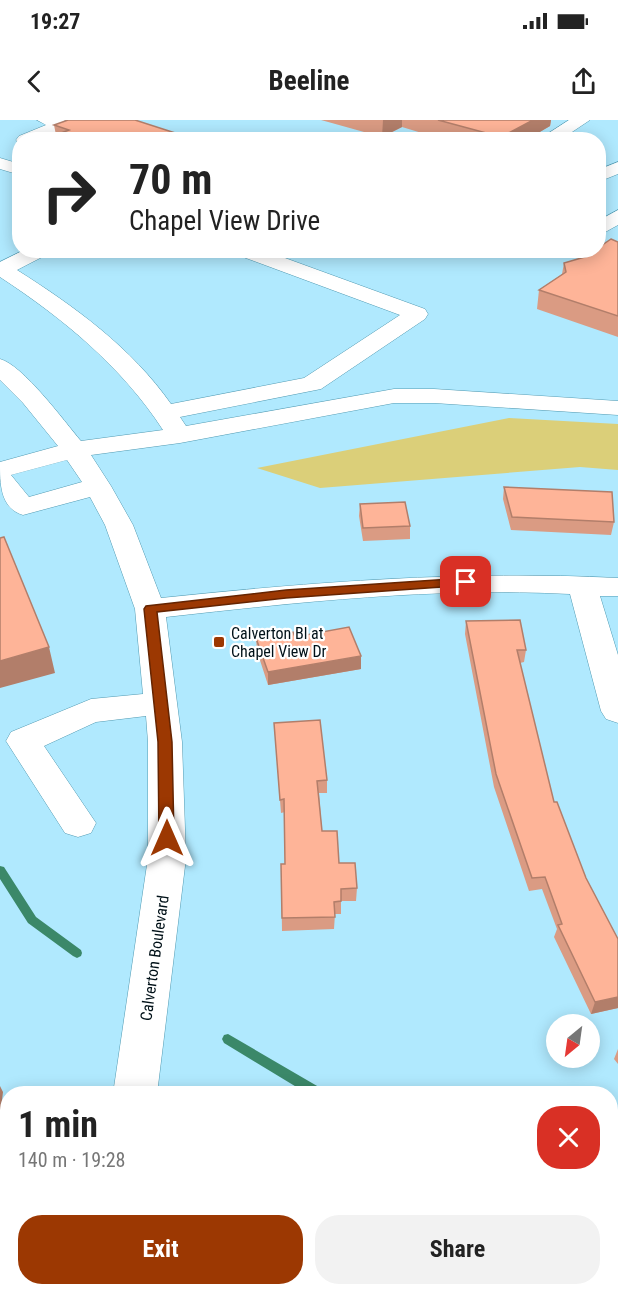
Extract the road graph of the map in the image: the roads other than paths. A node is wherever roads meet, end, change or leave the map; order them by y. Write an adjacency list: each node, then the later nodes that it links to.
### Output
1 (46, 120): 3 (street)
2 (582, 120): 4 (street)
3 (45, 132)
4 (560, 132)
5 (12, 249): 8 (street)
6 (19, 258): 8 (street)
7 (264, 258): 11 (street)
8 (1, 265): 11 (street)
9 (0, 366): 13 (street, Calverton Boulevard)
10 (618, 408): 12 (street)
11 (164, 413): 12 (street)
12 (180, 435): 13 (street)
13 (74, 450): 14 (street); 16 (street, Calverton Boulevard)
14 (0, 470)
15 (0, 479): 17 (street)
16 (98, 486): 17 (street); 20 (street, Calverton Boulevard)
17 (11, 511)
18 (582, 584): 19 (street); 20 (street); 22 (street)
19 (618, 587)
20 (150, 609): 21 (street, Calverton Boulevard)
21 (162, 703): 23 (street); 24 (street, Calverton Boulevard)
22 (618, 711)
23 (78, 823)
24 (136, 1086)

